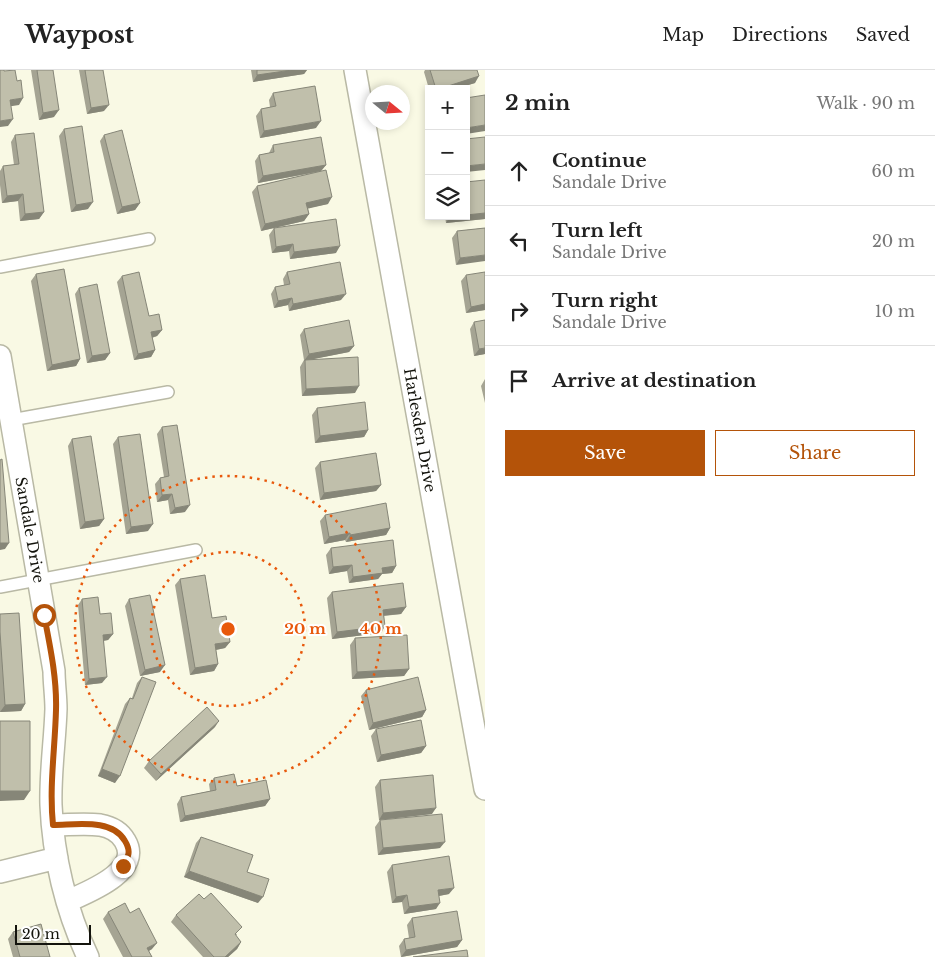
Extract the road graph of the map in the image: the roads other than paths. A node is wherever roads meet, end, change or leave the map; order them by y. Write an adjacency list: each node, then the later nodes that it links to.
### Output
1 (355, 70): 10 (street, Harlesden Drive)
2 (149, 239): 3 (lane)
3 (0, 267)
4 (0, 356): 6 (street, Sandale Drive)
5 (168, 392): 6 (lane)
6 (11, 420): 8 (street, Sandale Drive)
7 (196, 550): 8 (lane)
8 (38, 580): 9 (lane); 12 (street, Sandale Drive)
9 (0, 587)
10 (481, 744): 11 (street, Harlesden Drive)
11 (485, 789)
12 (53, 825): 13 (street, Sandale Drive); 15 (street)
13 (57, 858): 14 (street); 15 (street, Sandale Drive)
14 (0, 872)
15 (68, 901): 16 (street, Sandale Drive)
16 (88, 957)

